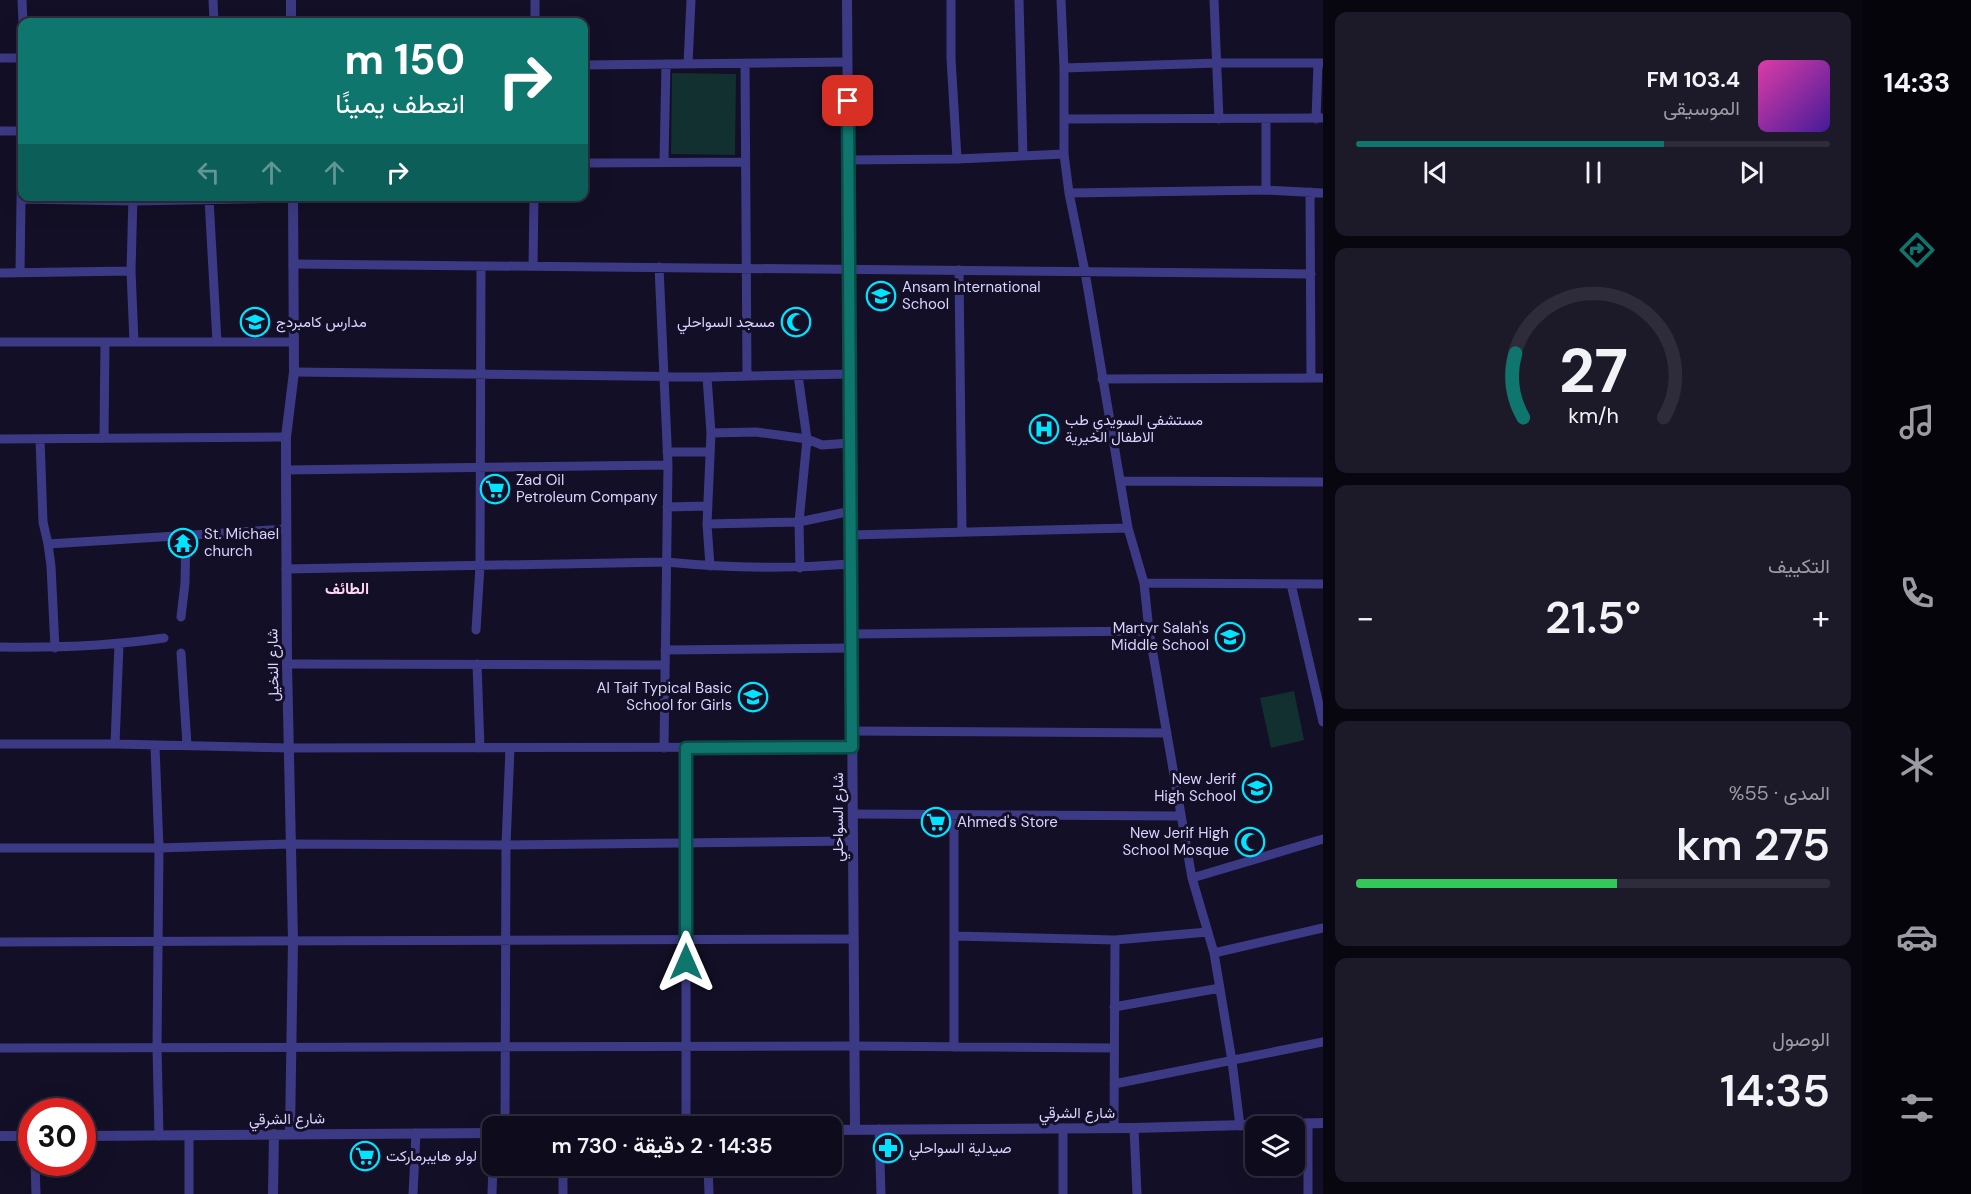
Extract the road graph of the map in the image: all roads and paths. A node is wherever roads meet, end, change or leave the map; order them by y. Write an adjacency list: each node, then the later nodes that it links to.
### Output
1 (22, 0): 11 (street)
2 (213, 0): 12 (street)
3 (291, 0): 13 (street)
4 (535, 0): 14 (street)
5 (691, 0): 22 (street)
6 (847, 0): 17 (street, شارع السواحلي)
7 (951, 0): 33 (street)
8 (1019, 0): 32 (street)
9 (1060, 0): 24 (street)
10 (1214, 0): 19 (street)
11 (23, 18)
12 (214, 18)
13 (291, 18)
14 (535, 18)
15 (0, 58): 16 (street)
16 (18, 58)
17 (847, 62): 18 (street); 34 (street, شارع السواحلي)
18 (745, 63): 22 (street); 36 (street)
19 (1217, 63): 20 (street); 24 (street); 27 (street)
20 (1320, 63): 25 (street)
21 (666, 64): 22 (street); 23 (street); 35 (street)
22 (688, 64)
23 (588, 65)
24 (1064, 68): 26 (street)
25 (1320, 118): 28 (street)
26 (1064, 119): 27 (street); 31 (street)
27 (1219, 119): 28 (street)
28 (1266, 119): 38 (street)
29 (0, 131): 30 (street)
30 (18, 131)
31 (1064, 154): 32 (street); 40 (street)
32 (1023, 156): 33 (street)
33 (957, 159): 34 (street)
34 (848, 160): 52 (street, شارع السواحلي)
35 (664, 162): 36 (street); 37 (street)
36 (745, 162): 51 (street)
37 (588, 163)
38 (1266, 190): 39 (street); 40 (street)
39 (1310, 192): 41 (street); 58 (street)
40 (1069, 193): 56 (street)
41 (1323, 193)
42 (21, 201): 55 (street)
43 (133, 201): 54 (street)
44 (209, 201): 62 (street)
45 (293, 201): 47 (street, شارع النخيل)
46 (534, 201): 49 (street)
47 (293, 264): 48 (street); 63 (street, شارع النخيل)
48 (481, 266): 49 (street); 65 (street)
49 (533, 266): 50 (street)
50 (659, 267): 51 (street); 68 (street)
51 (746, 268): 52 (street); 69 (street)
52 (849, 269): 53 (street); 66 (street, شارع السواحلي)
53 (959, 270): 56 (street); 95 (street)
54 (132, 271): 55 (street); 61 (street)
55 (21, 272): 57 (street)
56 (1085, 272): 58 (street); 73 (street)
57 (0, 273)
58 (1311, 274): 71 (street)
59 (0, 342): 60 (street)
60 (105, 342): 61 (street); 76 (street)
61 (134, 342): 62 (street)
62 (217, 342): 63 (street)
63 (294, 342): 64 (street, شارع النخيل)
64 (294, 372): 65 (street); 75 (street, شارع النخيل)
65 (481, 373): 68 (street); 84 (street)
66 (850, 374): 67 (street); 80 (street, شارع السواحلي)
67 (798, 375): 69 (street); 79 (street)
68 (663, 376): 70 (street); 81 (street)
69 (747, 376): 70 (street)
70 (707, 377): 74 (street)
71 (1311, 378): 72 (street); 73 (street)
72 (1323, 378)
73 (1102, 379): 86 (street)
74 (711, 433): 79 (street); 82 (street)
75 (286, 437): 76 (street); 85 (street, شارع النخيل)
76 (104, 438): 78 (street)
77 (0, 439): 78 (street)
78 (40, 439): 98 (street)
79 (807, 439): 80 (street); 91 (street)
80 (850, 442): 90 (street, شارع السواحلي)
81 (668, 452): 82 (street); 83 (street)
82 (710, 452): 88 (street)
83 (668, 465): 84 (street); 89 (street)
84 (480, 467): 85 (street); 101 (street)
85 (286, 470): 94 (street, شارع النخيل)
86 (1120, 481): 87 (street); 93 (street)
87 (1323, 482)
88 (708, 506): 89 (street); 92 (street)
89 (667, 507): 99 (street)
90 (850, 511): 91 (street); 97 (street, شارع السواحلي)
91 (799, 522): 92 (street); 103 (street)
92 (707, 524): 102 (street)
93 (1128, 528): 95 (street); 105 (street)
94 (286, 529): 96 (street); 104 (street, شارع النخيل)
95 (962, 532): 97 (street)
96 (186, 535): 98 (street); 108 (street)
97 (851, 535): 100 (street, شارع السواحلي)
98 (48, 544): 115 (street)
99 (666, 562): 101 (street); 102 (street); 117 (street)
100 (851, 564): 103 (street); 111 (street, شارع السواحلي)
101 (480, 566): 104 (street); 109 (street)
102 (710, 566): 103 (street)
103 (800, 568)
104 (286, 569): 119 (street, شارع النخيل)
105 (1144, 583): 106 (street); 110 (street)
106 (1291, 584): 107 (street); 122 (street)
107 (1323, 584)
108 (181, 617)
109 (476, 630)
110 (1149, 631): 111 (street); 124 (street)
111 (851, 634): 116 (street, شارع السواحلي)
112 (164, 638): 113 (street)
113 (119, 644): 115 (street); 126 (street)
114 (0, 647): 115 (street)
115 (55, 648)
116 (852, 648): 117 (street); 123 (street, شارع السواحلي)
117 (665, 650): 121 (street)
118 (181, 653): 128 (street)
119 (287, 664): 120 (street); 130 (street, شارع النخيل)
120 (477, 664): 121 (street); 131 (street)
121 (665, 664): 133 (street)
122 (1323, 722)
123 (852, 731): 124 (street); 129 (street, شارع السواحلي)
124 (1167, 733): 137 (street)
125 (0, 744): 126 (street)
126 (115, 744): 127 (street)
127 (155, 746): 128 (street); 144 (street)
128 (187, 746): 130 (street)
129 (852, 747): 134 (street); 135 (street, شارع السواحلي)
130 (290, 748): 131 (street); 141 (street, شارع النخيل)
131 (480, 748): 132 (street)
132 (510, 748): 133 (street); 142 (street)
133 (664, 748): 134 (street)
134 (686, 748): 140 (street)
135 (853, 814): 136 (street); 139 (street, شارع السواحلي)
136 (954, 816): 137 (street); 148 (street)
137 (1181, 816): 145 (street)
138 (1323, 839): 145 (street)
139 (853, 841): 140 (street); 149 (street, شارع السواحلي)
140 (686, 843): 142 (street); 151 (street)
141 (291, 844): 142 (street); 144 (street); 153 (street, شارع النخيل)
142 (506, 845): 150 (street)
143 (0, 848): 144 (street)
144 (159, 848): 155 (street)
145 (1192, 878): 147 (street)
146 (1323, 928): 156 (street)
147 (1208, 932): 152 (street); 156 (street)
148 (954, 936): 152 (street); 164 (street)
149 (854, 939): 151 (street); 160 (street, شارع السواحلي)
150 (506, 940): 151 (street); 153 (street); 162 (street)
151 (686, 940): 163 (street)
152 (1114, 940): 158 (street)
153 (293, 941): 155 (street); 166 (street, شارع النخيل)
154 (0, 942): 155 (street)
155 (159, 942): 161 (street)
156 (1214, 953): 157 (street)
157 (1220, 988): 158 (street); 168 (street)
158 (1114, 1007): 167 (street)
159 (1323, 1042): 168 (street)
160 (854, 1046): 163 (street); 164 (street); 178 (street, شارع السواحلي)
161 (157, 1047): 165 (street); 166 (street); 188 (street)
162 (505, 1047): 163 (street); 166 (street); 170 (street)
163 (686, 1047): 171 (street)
164 (954, 1047): 167 (street)
165 (0, 1048)
166 (291, 1048): 182 (street, شارع النخيل)
167 (1114, 1048): 169 (street)
168 (1233, 1062): 169 (street); 174 (street)
169 (1114, 1084): 175 (street)
170 (505, 1116)
171 (686, 1116)
172 (1308, 1123): 173 (street, شارع الشرقي); 174 (street, شارع الشرقي); 204 (street)
173 (1323, 1123)
174 (1240, 1126): 177 (street, شارع الشرقي)
175 (1114, 1127): 176 (street, شارع الشرقي); 177 (street, شارع الشرقي)
176 (1063, 1128): 179 (street, شارع الشرقي); 202 (street)
177 (1134, 1128): 203 (street)
178 (855, 1129): 179 (street, شارع الشرقي); 180 (street, شارع الشرقي)
179 (879, 1129): 201 (street)
180 (842, 1130)
181 (482, 1132): 183 (street, شارع الشرقي)
182 (290, 1133): 183 (street, شارع الشرقي); 184 (street, شارع الشرقي)
183 (416, 1133): 197 (street)
184 (274, 1134): 189 (street, شارع الشرقي); 196 (street)
185 (0, 1136): 186 (street)
186 (18, 1136)
187 (96, 1136): 188 (street, شارع الشرقي)
188 (159, 1136): 189 (street, شارع الشرقي)
189 (189, 1136): 195 (street)
190 (35, 1176): 194 (street)
191 (493, 1176): 198 (street)
192 (563, 1176): 199 (street)
193 (708, 1176): 200 (street)
194 (36, 1194)
195 (189, 1194)
196 (273, 1194)
197 (413, 1194)
198 (492, 1194)
199 (563, 1194)
200 (709, 1194)
201 (881, 1194)
202 (1063, 1194)
203 (1137, 1194)
204 (1308, 1194)

